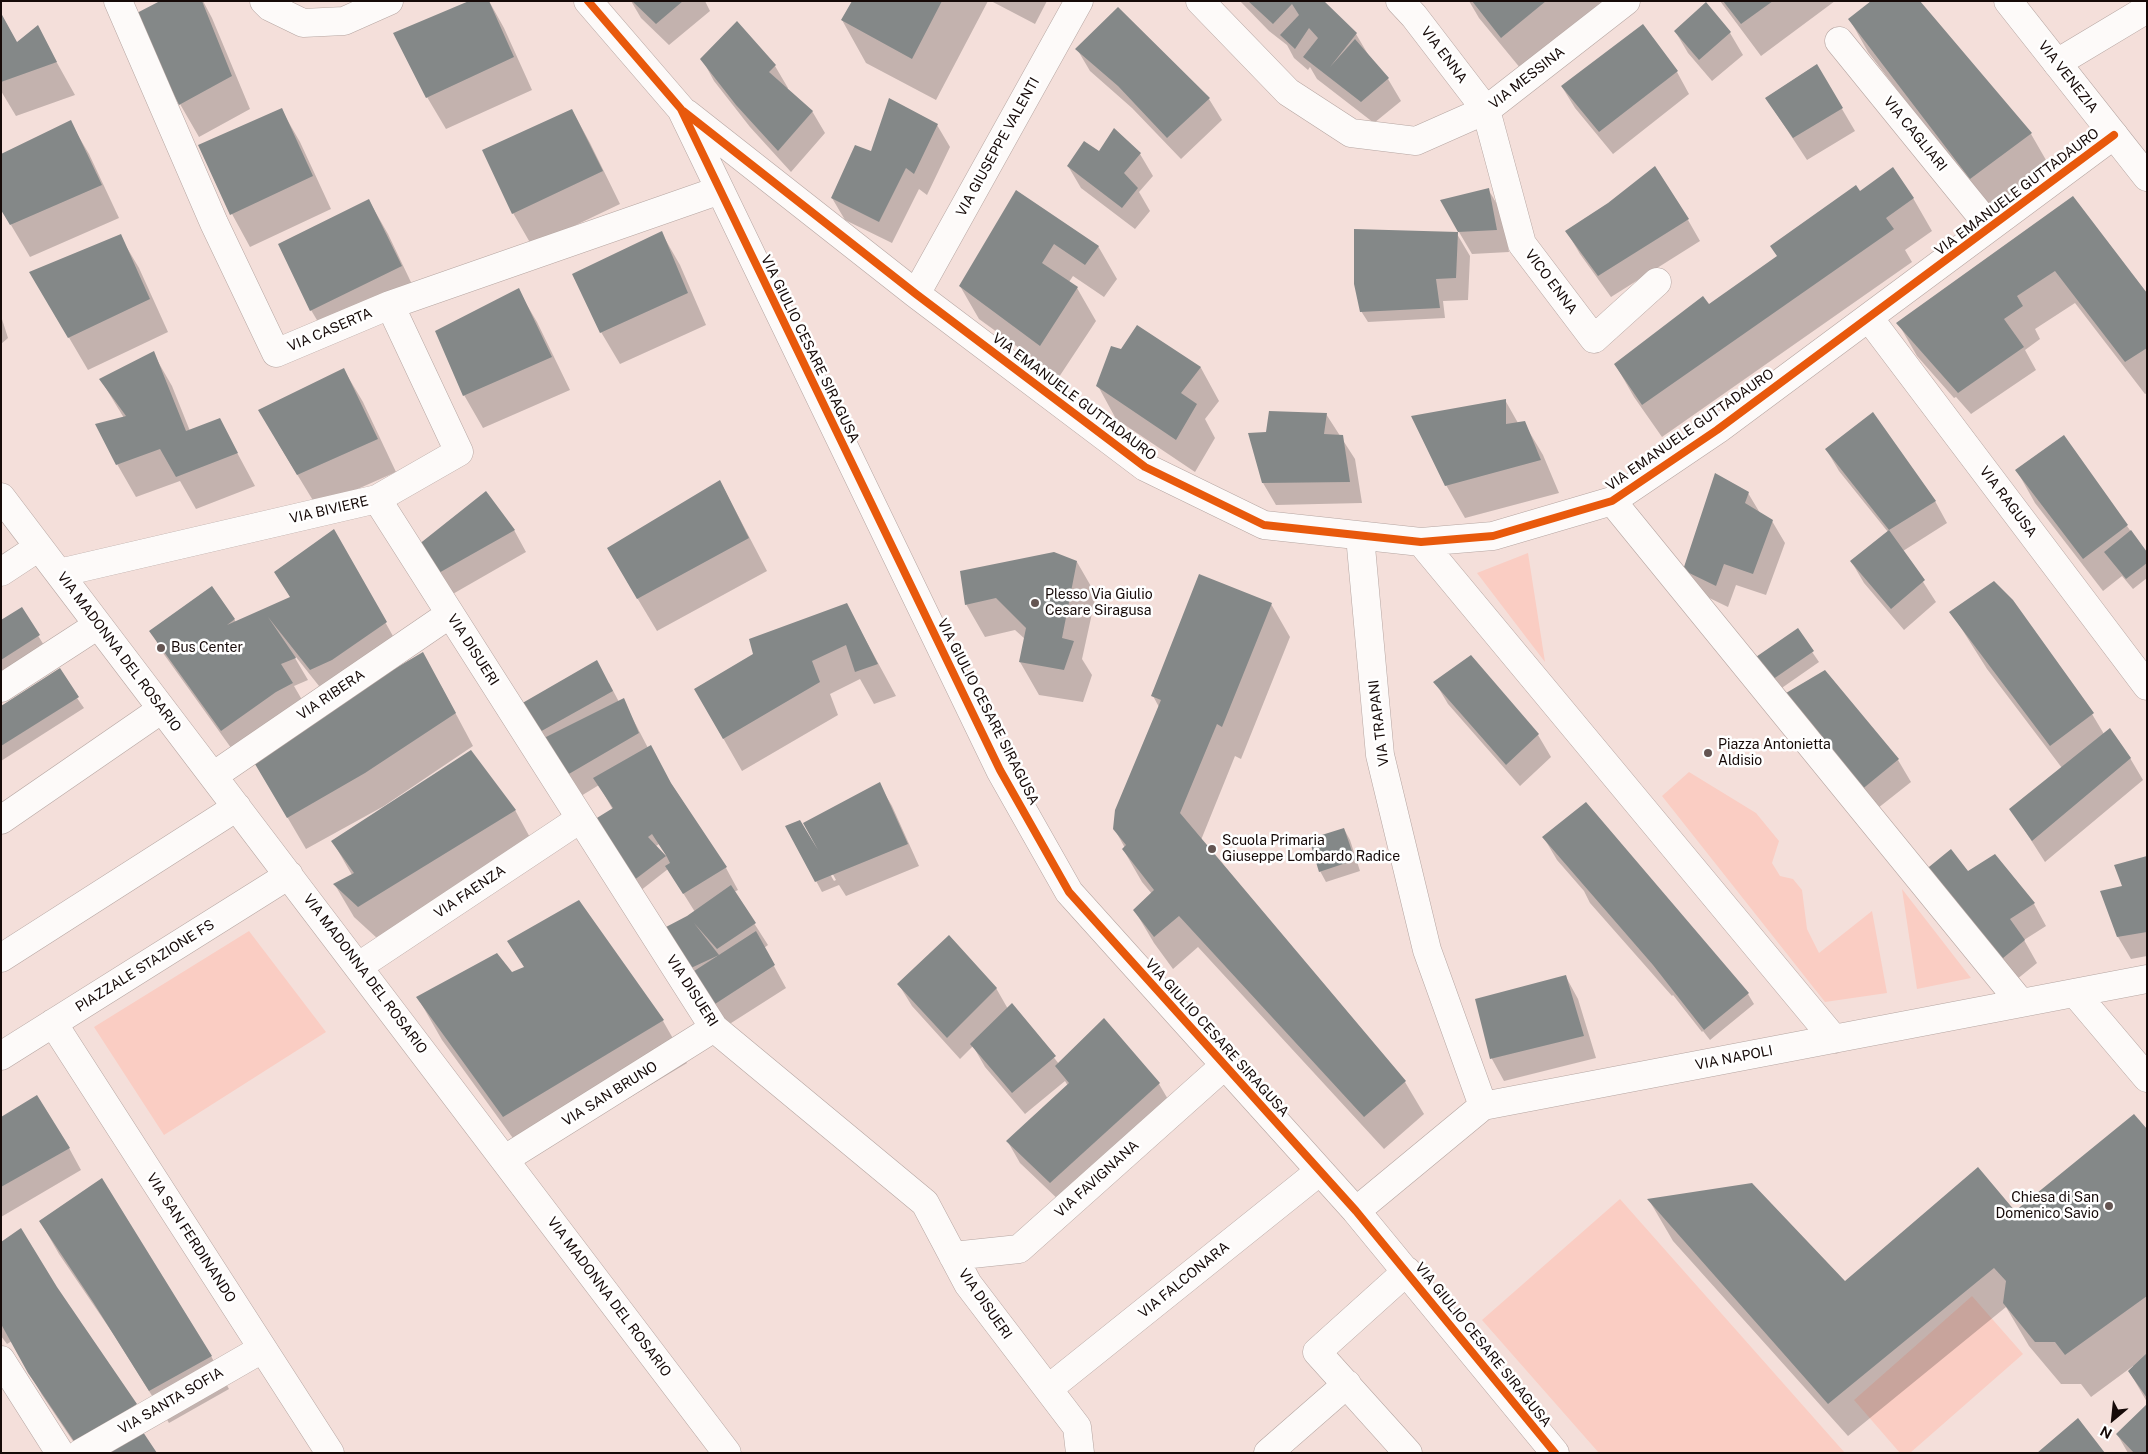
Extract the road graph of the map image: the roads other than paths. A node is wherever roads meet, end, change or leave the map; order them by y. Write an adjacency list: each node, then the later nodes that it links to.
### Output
1 (118, 1): 21 (street, VIA CASERTA)
2 (264, 1): 3 (street)
3 (389, 1)
4 (588, 1): 13 (street, VIA GIULIO CESARE SIRAGUSA)
5 (1079, 1): 20 (street, VIA GIUSEPPE VALENTI)
6 (1200, 1): 14 (street, VIA MESSINA)
7 (1626, 1): 14 (street, VIA MESSINA)
8 (2008, 1): 12 (street, VIA VENEZIA)
9 (1414, 6): 14 (street, VIA ENNA)
10 (2147, 9): 12 (street)
11 (1839, 41): 18 (street, VIA CAGLIARI)
12 (2057, 63): 15 (street, VIA VENEZIA)
13 (681, 109): 17 (street, VIA GIULIO CESARE SIRAGUSA); 20 (street, VIA EMANUELE GUTTADAURO)
14 (1486, 110): 19 (street, VICO ENNA)
15 (2114, 135): 16 (street, VIA VENEZIA); 18 (street, VIA EMANUELE GUTTADAURO)
16 (2147, 177)
17 (720, 190): 21 (street, VIA CASERTA); 50 (street, VIA GIULIO CESARE SIRAGUSA)
18 (1990, 227): 22 (street, VIA EMANUELE GUTTADAURO)
19 (1658, 282)
20 (916, 294): 26 (street, VIA EMANUELE GUTTADAURO)
21 (390, 305): 24 (street, VIA BIVIERE)
22 (1869, 318): 25 (street, VIA EMANUELE GUTTADAURO); 33 (street, VIA RAGUSA)
23 (1, 497): 28 (street, VIA MADONNA DEL ROSARIO)
24 (376, 499): 30 (street, VIA BIVIERE); 31 (street, VIA DISUERI)
25 (1612, 501): 27 (street, VIA EMANUELE GUTTADAURO); 45 (street)
26 (1360, 536): 27 (street, VIA EMANUELE GUTTADAURO); 52 (street, VIA TRAPANI)
27 (1421, 542): 48 (street)
28 (40, 547): 29 (street); 30 (street, VIA MADONNA DEL ROSARIO)
29 (1, 572)
30 (59, 573): 32 (street, VIA MADONNA DEL ROSARIO)
31 (450, 614): 36 (street, VIA RIBERA); 38 (street, VIA DISUERI)
32 (98, 626): 34 (street); 35 (street, VIA MADONNA DEL ROSARIO)
33 (2147, 686)
34 (1, 688)
35 (162, 709): 36 (street, VIA MADONNA DEL ROSARIO); 39 (street)
36 (213, 776): 37 (street, VIA MADONNA DEL ROSARIO)
37 (237, 807): 40 (street, VIA MADONNA DEL ROSARIO); 41 (street)
38 (580, 819): 42 (street, VIA FAENZA); 47 (street, VIA DISUERI)
39 (1, 820)
40 (289, 875): 42 (street, VIA MADONNA DEL ROSARIO); 46 (street, PIAZZALE STAZIONE FS)
41 (1, 958)
42 (359, 966): 53 (street, VIA MADONNA DEL ROSARIO)
43 (2147, 979): 44 (street, VIA NAPOLI)
44 (2075, 993): 45 (street, VIA NAPOLI); 51 (street)
45 (2021, 1002): 48 (street, VIA NAPOLI)
46 (53, 1023): 49 (street, PIAZZALE STAZIONE FS); 58 (street, VIA SAN FERDINANDO)
47 (714, 1028): 53 (street, VIA SAN BRUNO); 56 (street, VIA DISUERI)
48 (1834, 1039): 52 (street, VIA NAPOLI)
49 (1, 1056)
50 (1225, 1065): 54 (street, VIA GIULIO CESARE SIRAGUSA); 56 (street, VIA FAVIGNANA)
51 (2147, 1078)
52 (1482, 1106): 55 (street, VIA NAPOLI)
53 (505, 1159): 65 (street, VIA MADONNA DEL ROSARIO)
54 (1320, 1171): 55 (street, VIA GIULIO CESARE SIRAGUSA); 61 (street, VIA FALCONARA)
55 (1356, 1211): 57 (street, VIA GIULIO CESARE SIRAGUSA)
56 (953, 1256): 61 (street, VIA DISUERI)
57 (1407, 1271): 60 (street); 69 (street, VIA GIULIO CESARE SIRAGUSA)
58 (262, 1349): 63 (street, VIA SANTA SOFIA); 64 (street, VIA SAN FERDINANDO)
59 (1, 1360): 62 (street)
60 (1347, 1384): 67 (street); 68 (street)
61 (1048, 1389): 66 (street, VIA DISUERI)
62 (60, 1453)
63 (80, 1453)
64 (330, 1453)
65 (727, 1453)
66 (1080, 1453)
67 (1268, 1453)
68 (1408, 1453)
69 (1555, 1453)

